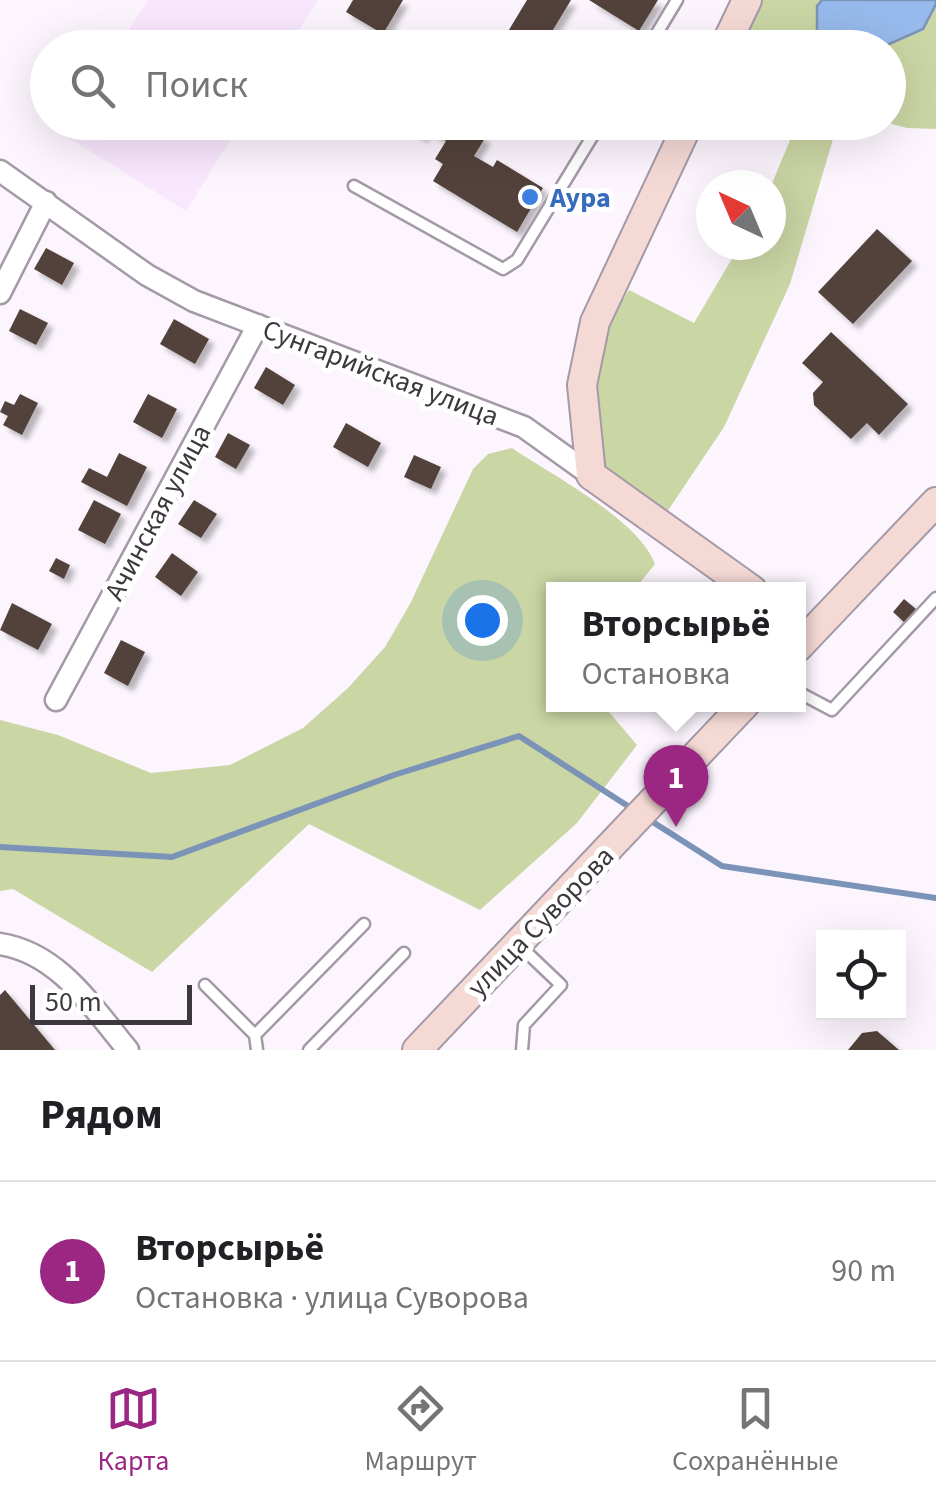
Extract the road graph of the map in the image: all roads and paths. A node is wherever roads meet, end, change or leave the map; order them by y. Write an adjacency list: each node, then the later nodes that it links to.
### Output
1 (677, 0): 3 (lane)
2 (747, 0): 4 (main road)
3 (659, 30)
4 (733, 30)
5 (591, 140): 8 (lane)
6 (681, 140): 12 (main road)
7 (0, 171): 9 (street, Сунгарийская улица)
8 (354, 186)
9 (46, 202): 10 (street); 11 (street, Сунгарийская улица)
10 (0, 293)
11 (258, 325): 12 (street, Сунгарийская улица); 18 (street, Ачинская улица)
12 (591, 475): 14 (main road, Сунгарийская улица)
13 (936, 502): 16 (main road)
14 (737, 582)
15 (936, 599): 17 (lane)
16 (806, 633)
17 (806, 696)
18 (56, 700)
19 (738, 712): 22 (main road, улица Суворова)
20 (364, 924): 26 (lane)
21 (0, 944): 27 (street)
22 (520, 945): 25 (main road, улица Суворова); 32 (lane)
23 (404, 953): 29 (lane)
24 (205, 986): 26 (lane)
25 (447, 1018): 30 (main road, улица Суворова); 31 (main road)
26 (255, 1035): 28 (lane)
27 (128, 1050)
28 (257, 1050)
29 (309, 1050)
30 (417, 1050)
31 (441, 1050)
32 (522, 1050)

